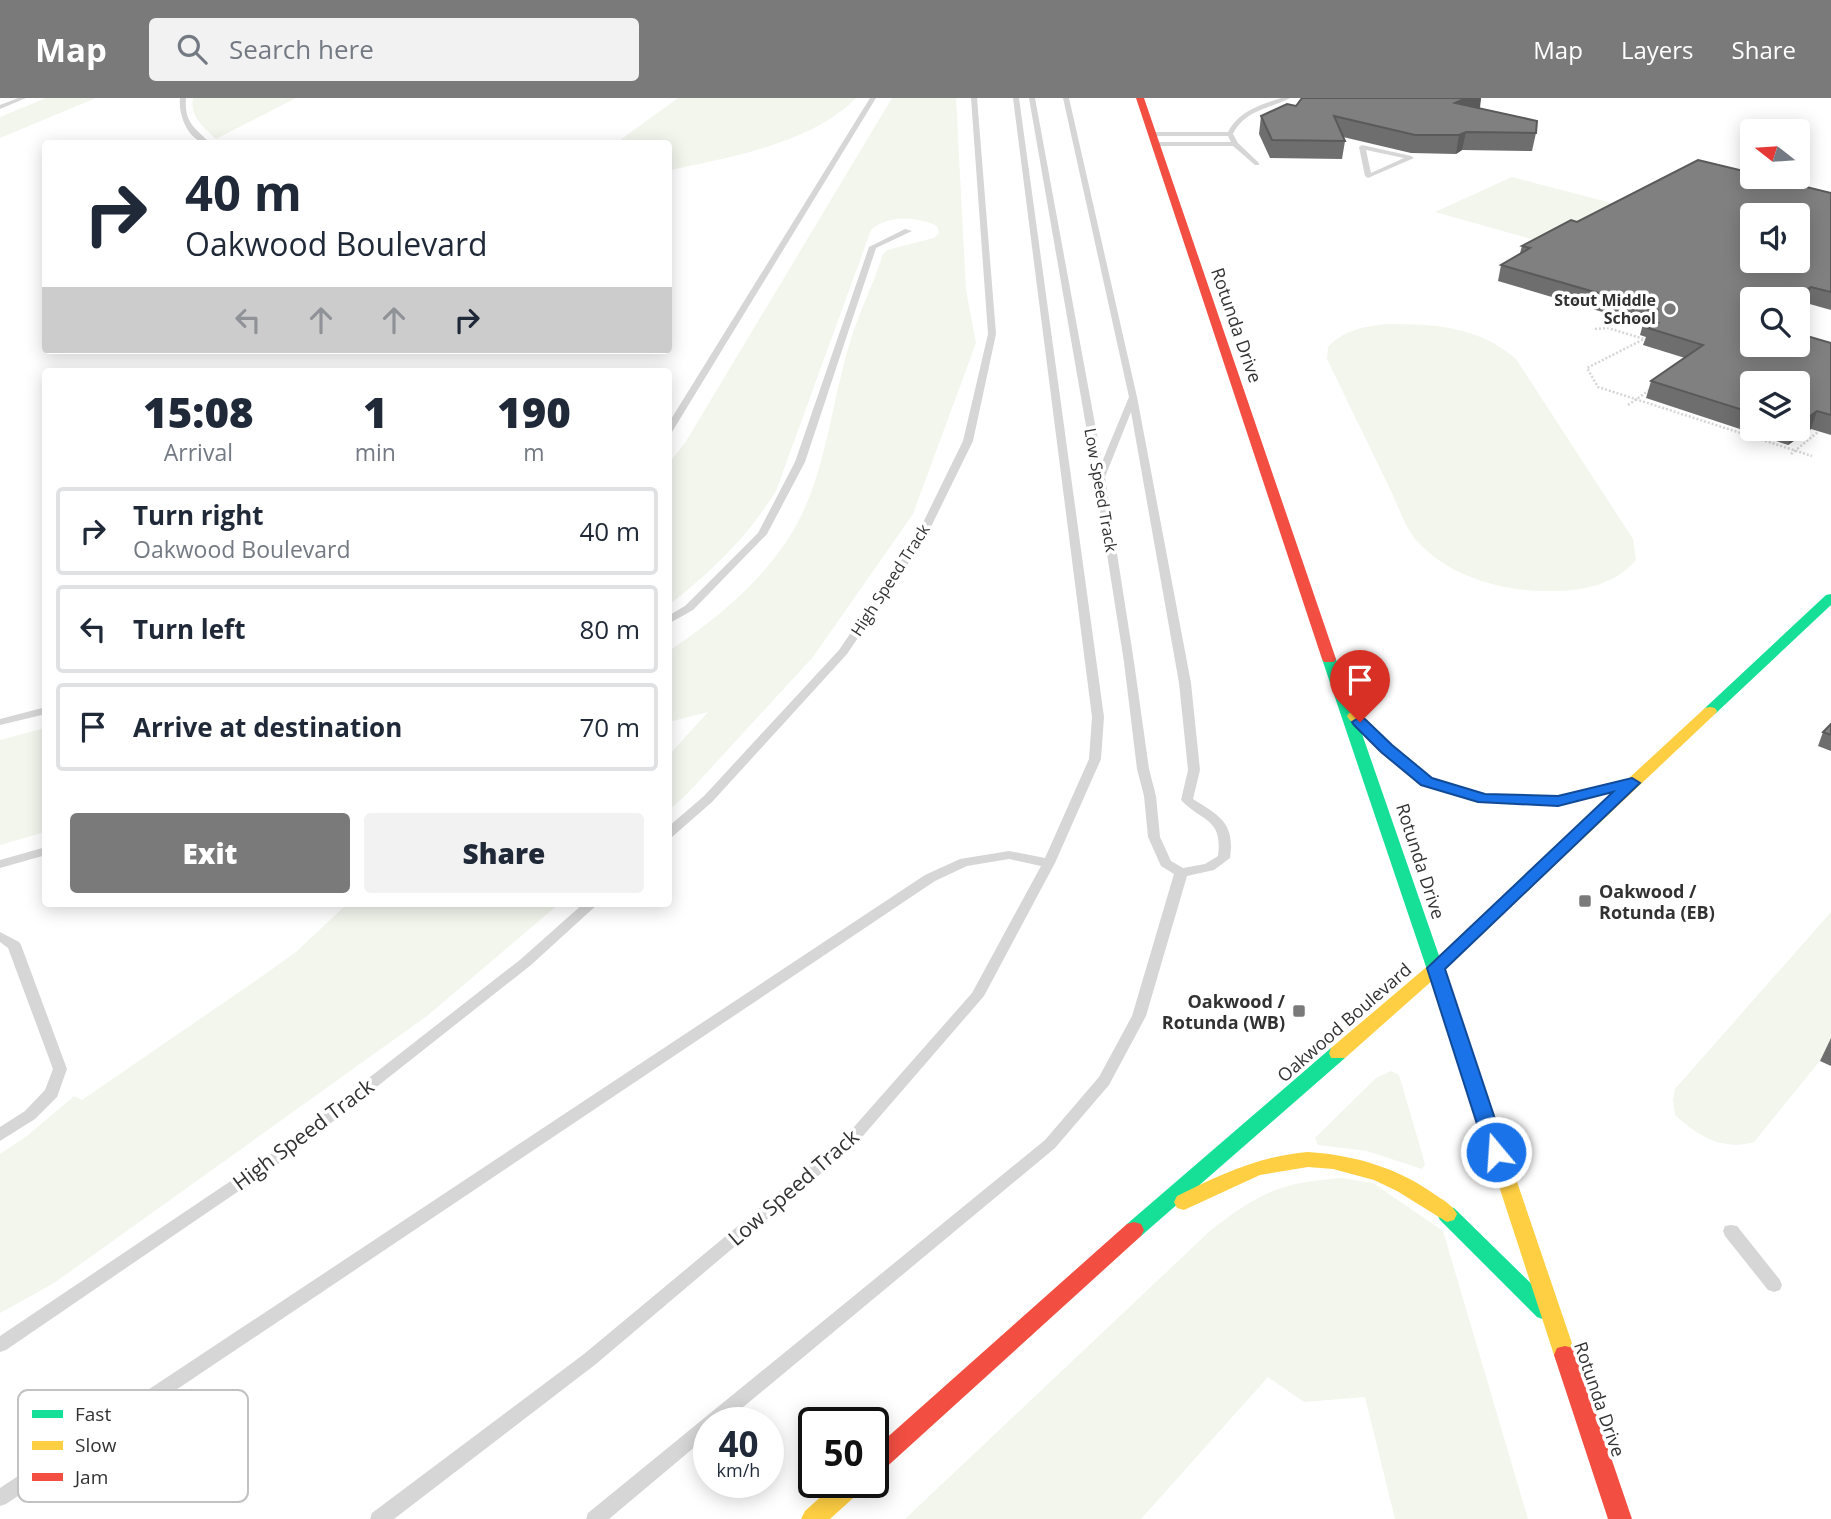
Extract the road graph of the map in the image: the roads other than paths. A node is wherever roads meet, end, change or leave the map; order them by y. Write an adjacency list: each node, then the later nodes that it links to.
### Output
1 (23, 98): 10 (lane)
2 (183, 98): 13 (lane)
3 (873, 98): 19 (lane)
4 (974, 98): 27 (lane, High Speed Track)
5 (1016, 98): 29 (lane, Low Speed Track)
6 (1032, 98): 20 (lane, Low Speed Track)
7 (1066, 98): 18 (lane)
8 (1140, 98): 12 (main road, Rotunda Drive)
9 (1287, 98): 11 (lane)
10 (0, 107)
11 (1230, 134): 12 (lane); 14 (lane)
12 (1155, 139): 14 (lane); 23 (main road, Rotunda Drive)
13 (203, 140)
14 (1235, 144): 15 (lane)
15 (1257, 164)
16 (1368, 176): 16 (lane)
17 (908, 231): 22 (lane)
18 (1133, 397): 20 (lane); 31 (lane)
19 (672, 425)
20 (1100, 478): 31 (lane, Low Speed Track)
21 (1831, 598): 26 (main road, Oakwood Boulevard)
22 (672, 618)
23 (1346, 708): 26 (main road); 34 (main road, Rotunda Drive)
24 (42, 711): 25 (lane)
25 (0, 722)
26 (1632, 783): 34 (main road, Oakwood Boulevard)
27 (672, 830)
28 (42, 852): 30 (lane)
29 (1049, 863): 41 (lane); 48 (lane, Low Speed Track)
30 (0, 864)
31 (1181, 873): 42 (lane)
32 (588, 907): 40 (lane, High Speed Track)
33 (0, 936): 35 (lane)
34 (1436, 968): 36 (main road, Oakwood Boulevard); 39 (main road, Rotunda Drive)
35 (0, 1135)
36 (1146, 1220): 39 (main road); 44 (main road, Oakwood Boulevard)
37 (1731, 1231): 38 (lane)
38 (1774, 1285)
39 (1552, 1319): 51 (main road, Rotunda Drive)
40 (0, 1345)
41 (162, 1390)
42 (731, 1407)
43 (693, 1438): 49 (lane)
44 (889, 1451)
45 (18, 1486): 46 (lane)
46 (0, 1498)
47 (836, 1498): 50 (main road)
48 (379, 1519)
49 (595, 1519)
50 (813, 1519)
51 (1620, 1519)

